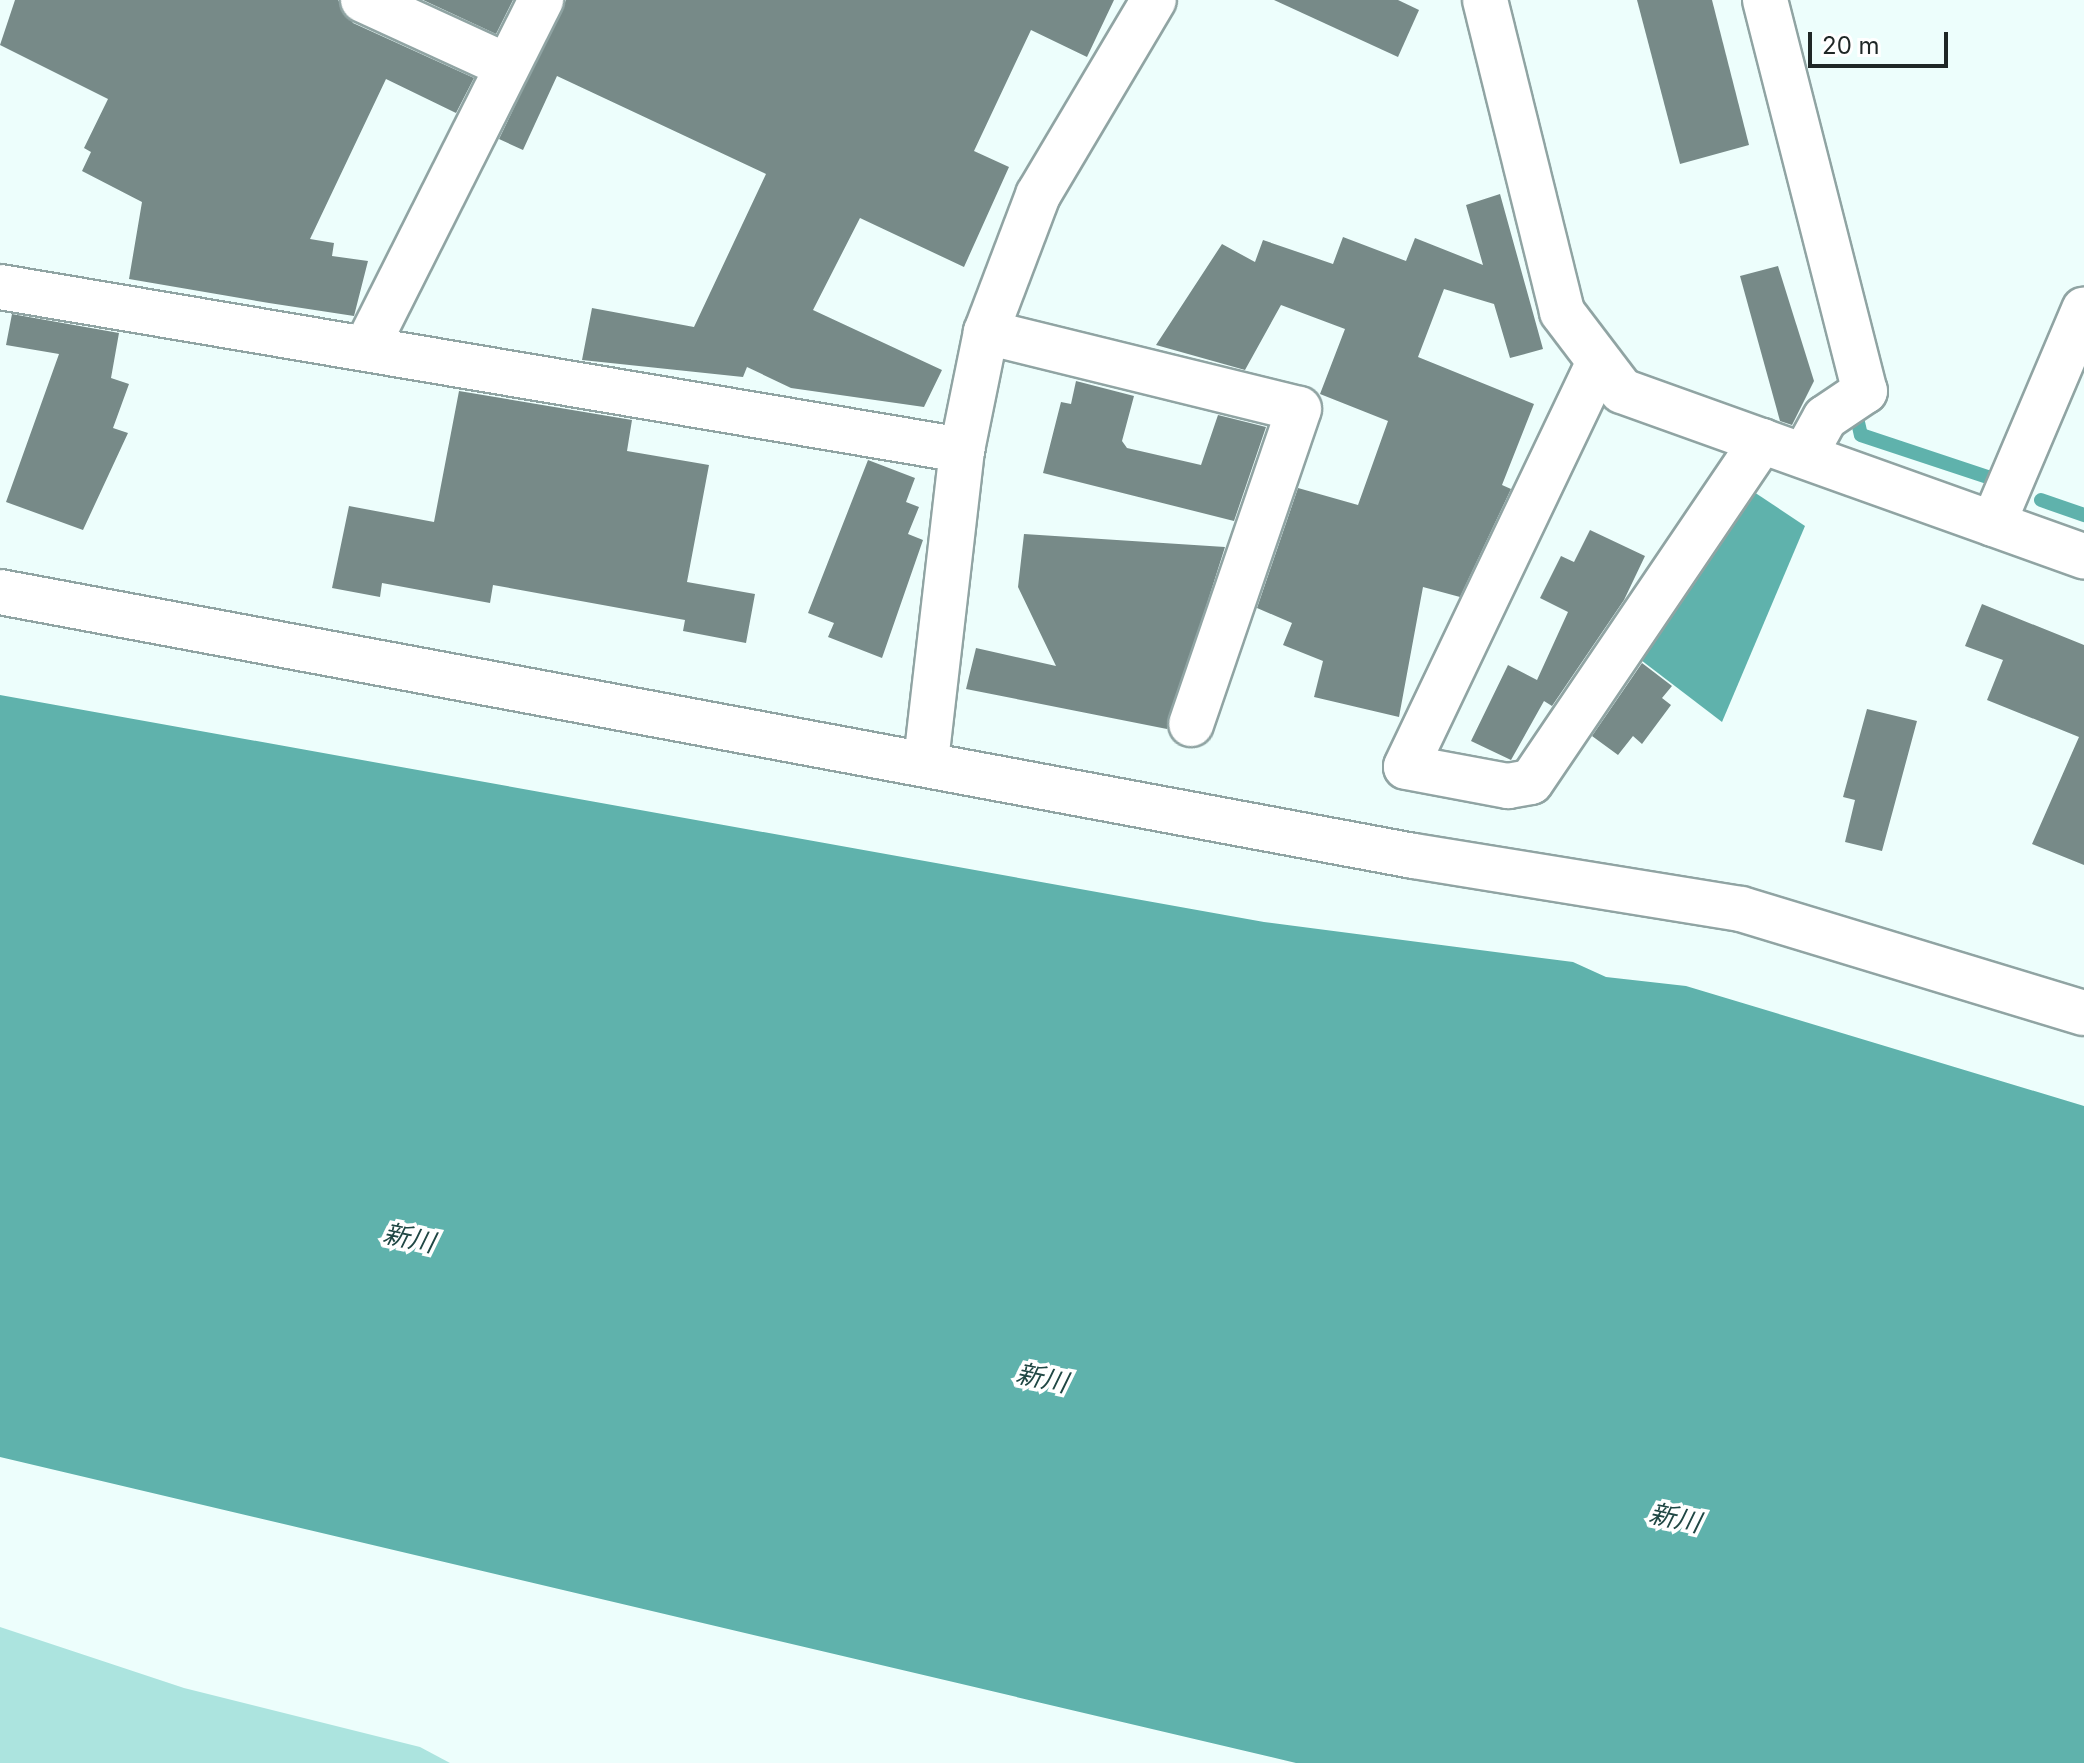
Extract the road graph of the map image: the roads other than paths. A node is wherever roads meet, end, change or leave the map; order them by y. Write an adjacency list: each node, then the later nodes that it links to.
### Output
1 (363, 0): 6 (street)
2 (541, 0): 6 (street)
3 (1154, 0): 9 (street)
4 (1485, 0): 11 (street)
5 (1765, 0): 14 (street)
6 (507, 66): 10 (street)
7 (0, 287): 10 (street)
8 (2084, 310): 15 (street)
9 (986, 332): 13 (street); 18 (street)
10 (366, 348): 13 (street)
11 (1598, 364): 12 (street); 12 (street)
12 (1762, 441): 14 (street)
13 (962, 450): 19 (street)
14 (1804, 456): 15 (street)
15 (1993, 524): 16 (street)
16 (2084, 556)
17 (0, 592): 19 (street)
18 (1191, 724)
19 (926, 761): 20 (street)
20 (2083, 1013)

